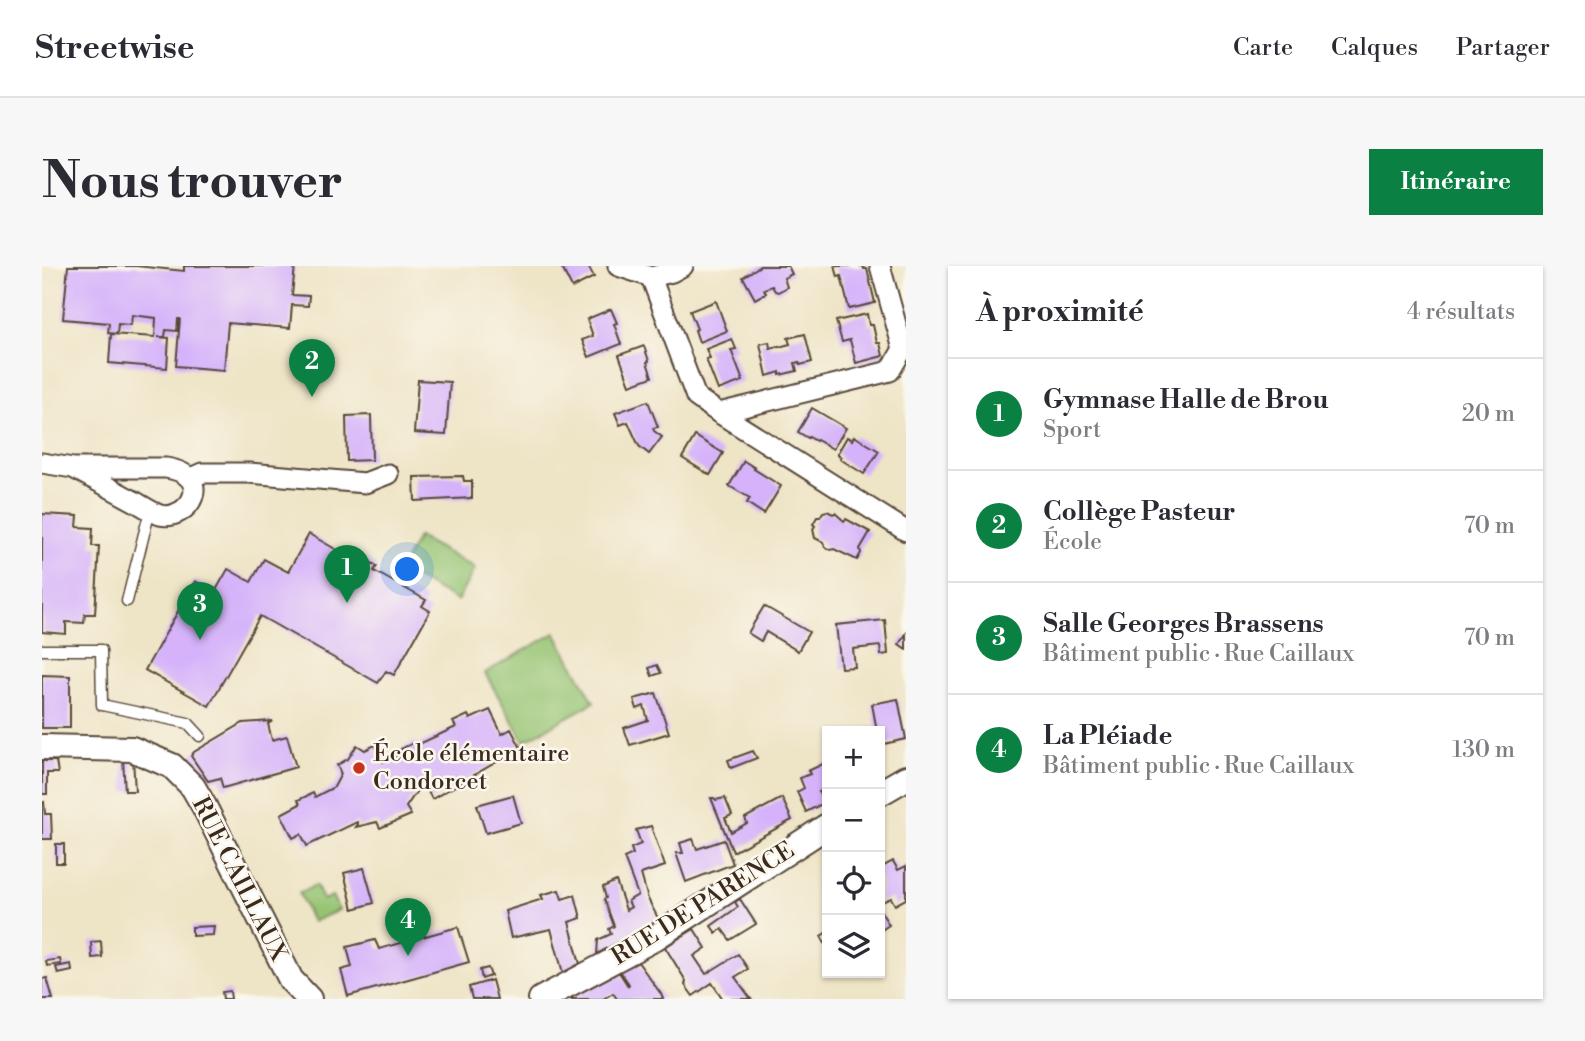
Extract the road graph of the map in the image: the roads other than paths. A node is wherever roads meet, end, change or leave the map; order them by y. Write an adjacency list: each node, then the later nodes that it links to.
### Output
1 (618, 266): 4 (street)
2 (684, 266): 4 (street)
3 (880, 266): 5 (street)
4 (651, 277): 5 (street)
5 (719, 413): 11 (street)
6 (42, 463): 7 (street)
7 (73, 468): 9 (street); 10 (street)
8 (388, 474): 9 (street)
9 (191, 478): 10 (street)
10 (150, 510): 12 (lane)
11 (906, 531)
12 (127, 601)
13 (42, 650): 14 (lane)
14 (200, 736)
15 (42, 747): 19 (street, RUE CAILLAUX)
16 (906, 778): 17 (street)
17 (885, 790)
18 (822, 829): 20 (street, RUE DE PARENCE)
19 (309, 999)
20 (541, 999)

